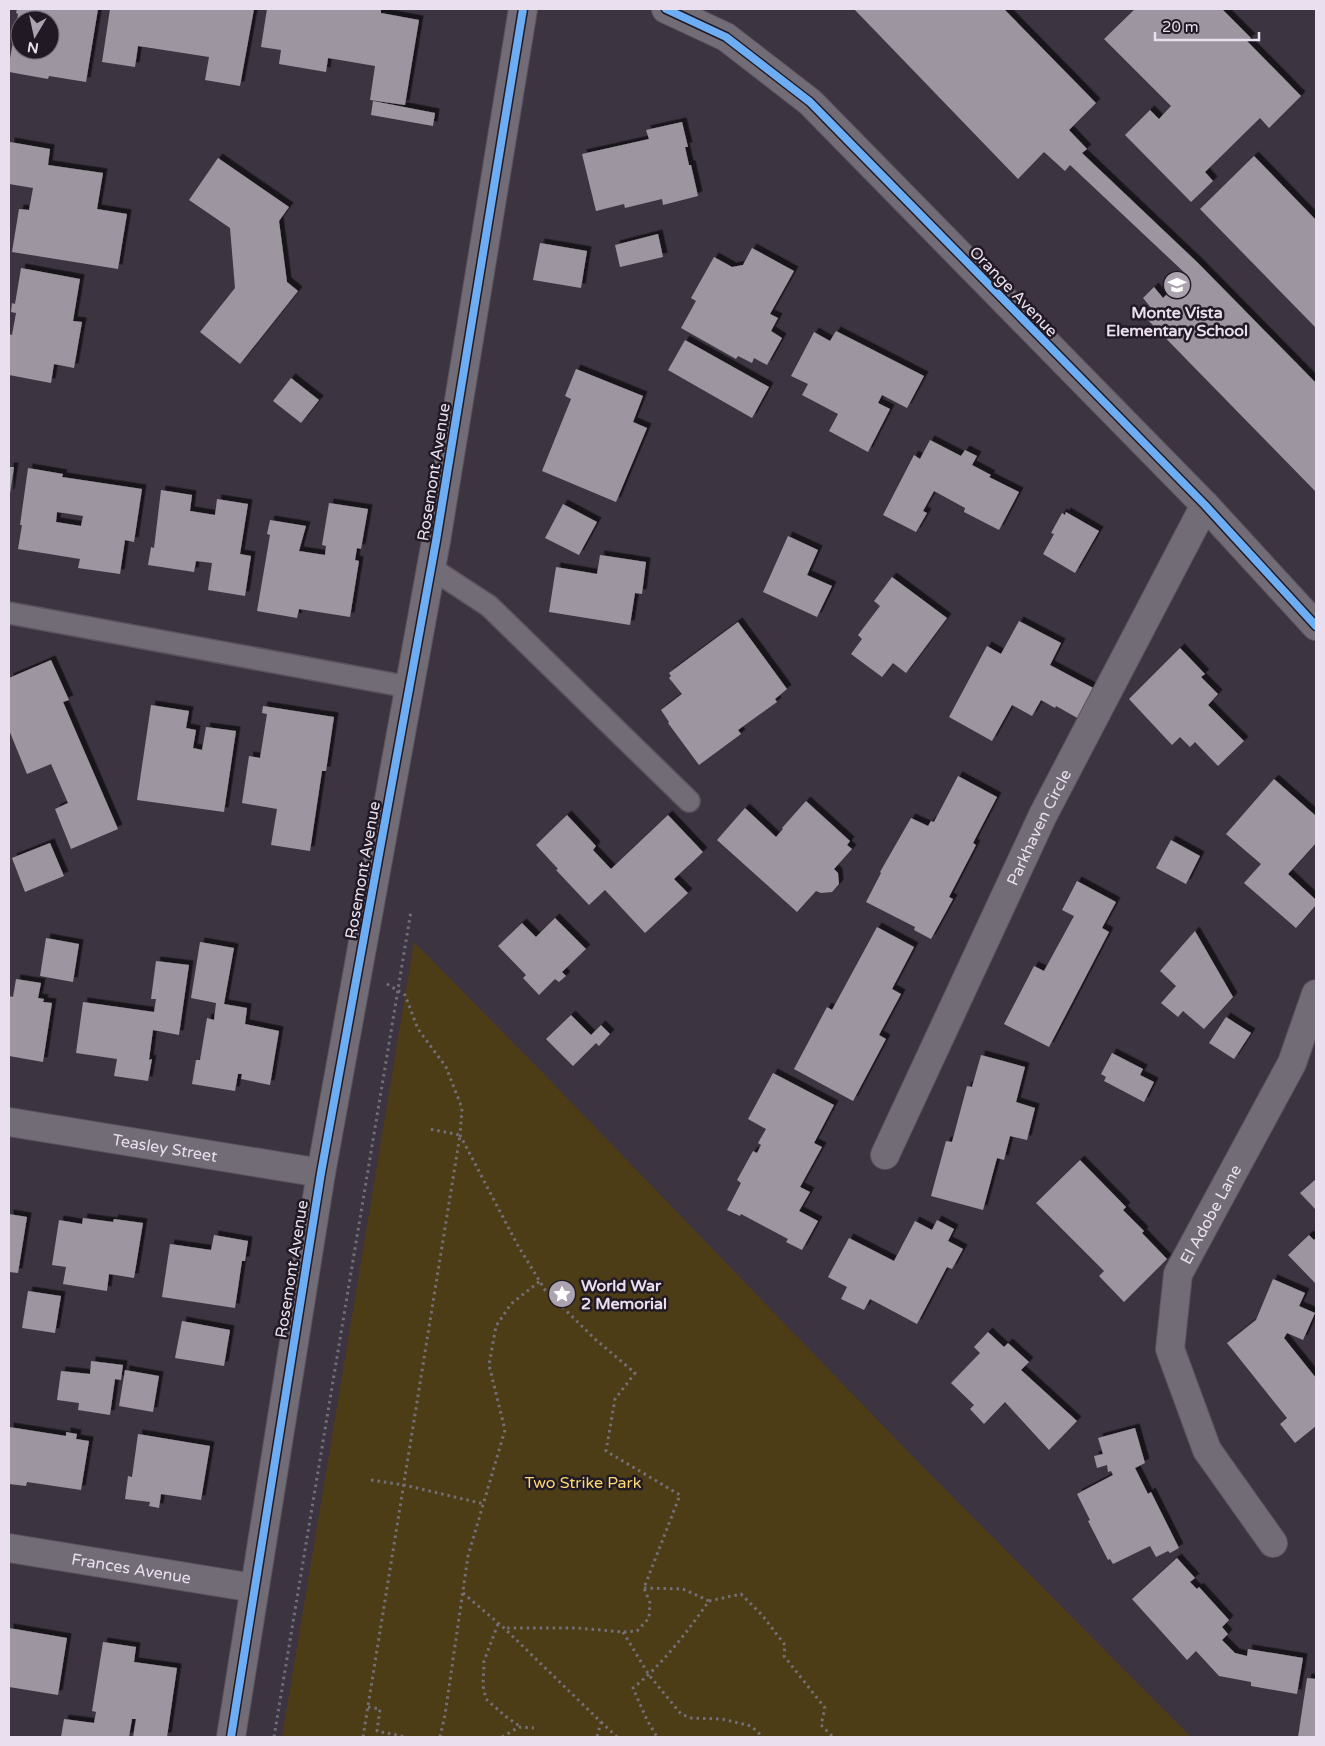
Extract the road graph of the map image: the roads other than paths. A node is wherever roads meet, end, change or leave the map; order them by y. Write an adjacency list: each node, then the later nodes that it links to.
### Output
1 (524, 9): 4 (street, Rosemont Avenue)
2 (666, 9): 3 (street, Orange Avenue)
3 (1205, 506): 6 (street, Orange Avenue); 11 (street, Parkhaven Circle)
4 (431, 568): 7 (street, Rosemont Avenue); 8 (lane)
5 (9, 613): 7 (lane)
6 (1316, 626)
7 (409, 688): 12 (street, Rosemont Avenue)
8 (689, 802)
9 (1316, 994): 13 (street, El Adobe Lane)
10 (9, 1122): 12 (street, Teasley Street)
11 (885, 1155)
12 (321, 1173): 15 (street, Rosemont Avenue)
13 (1273, 1543)
14 (9, 1548): 15 (street, Frances Avenue)
15 (254, 1588): 16 (street, Rosemont Avenue)
16 (231, 1737)

